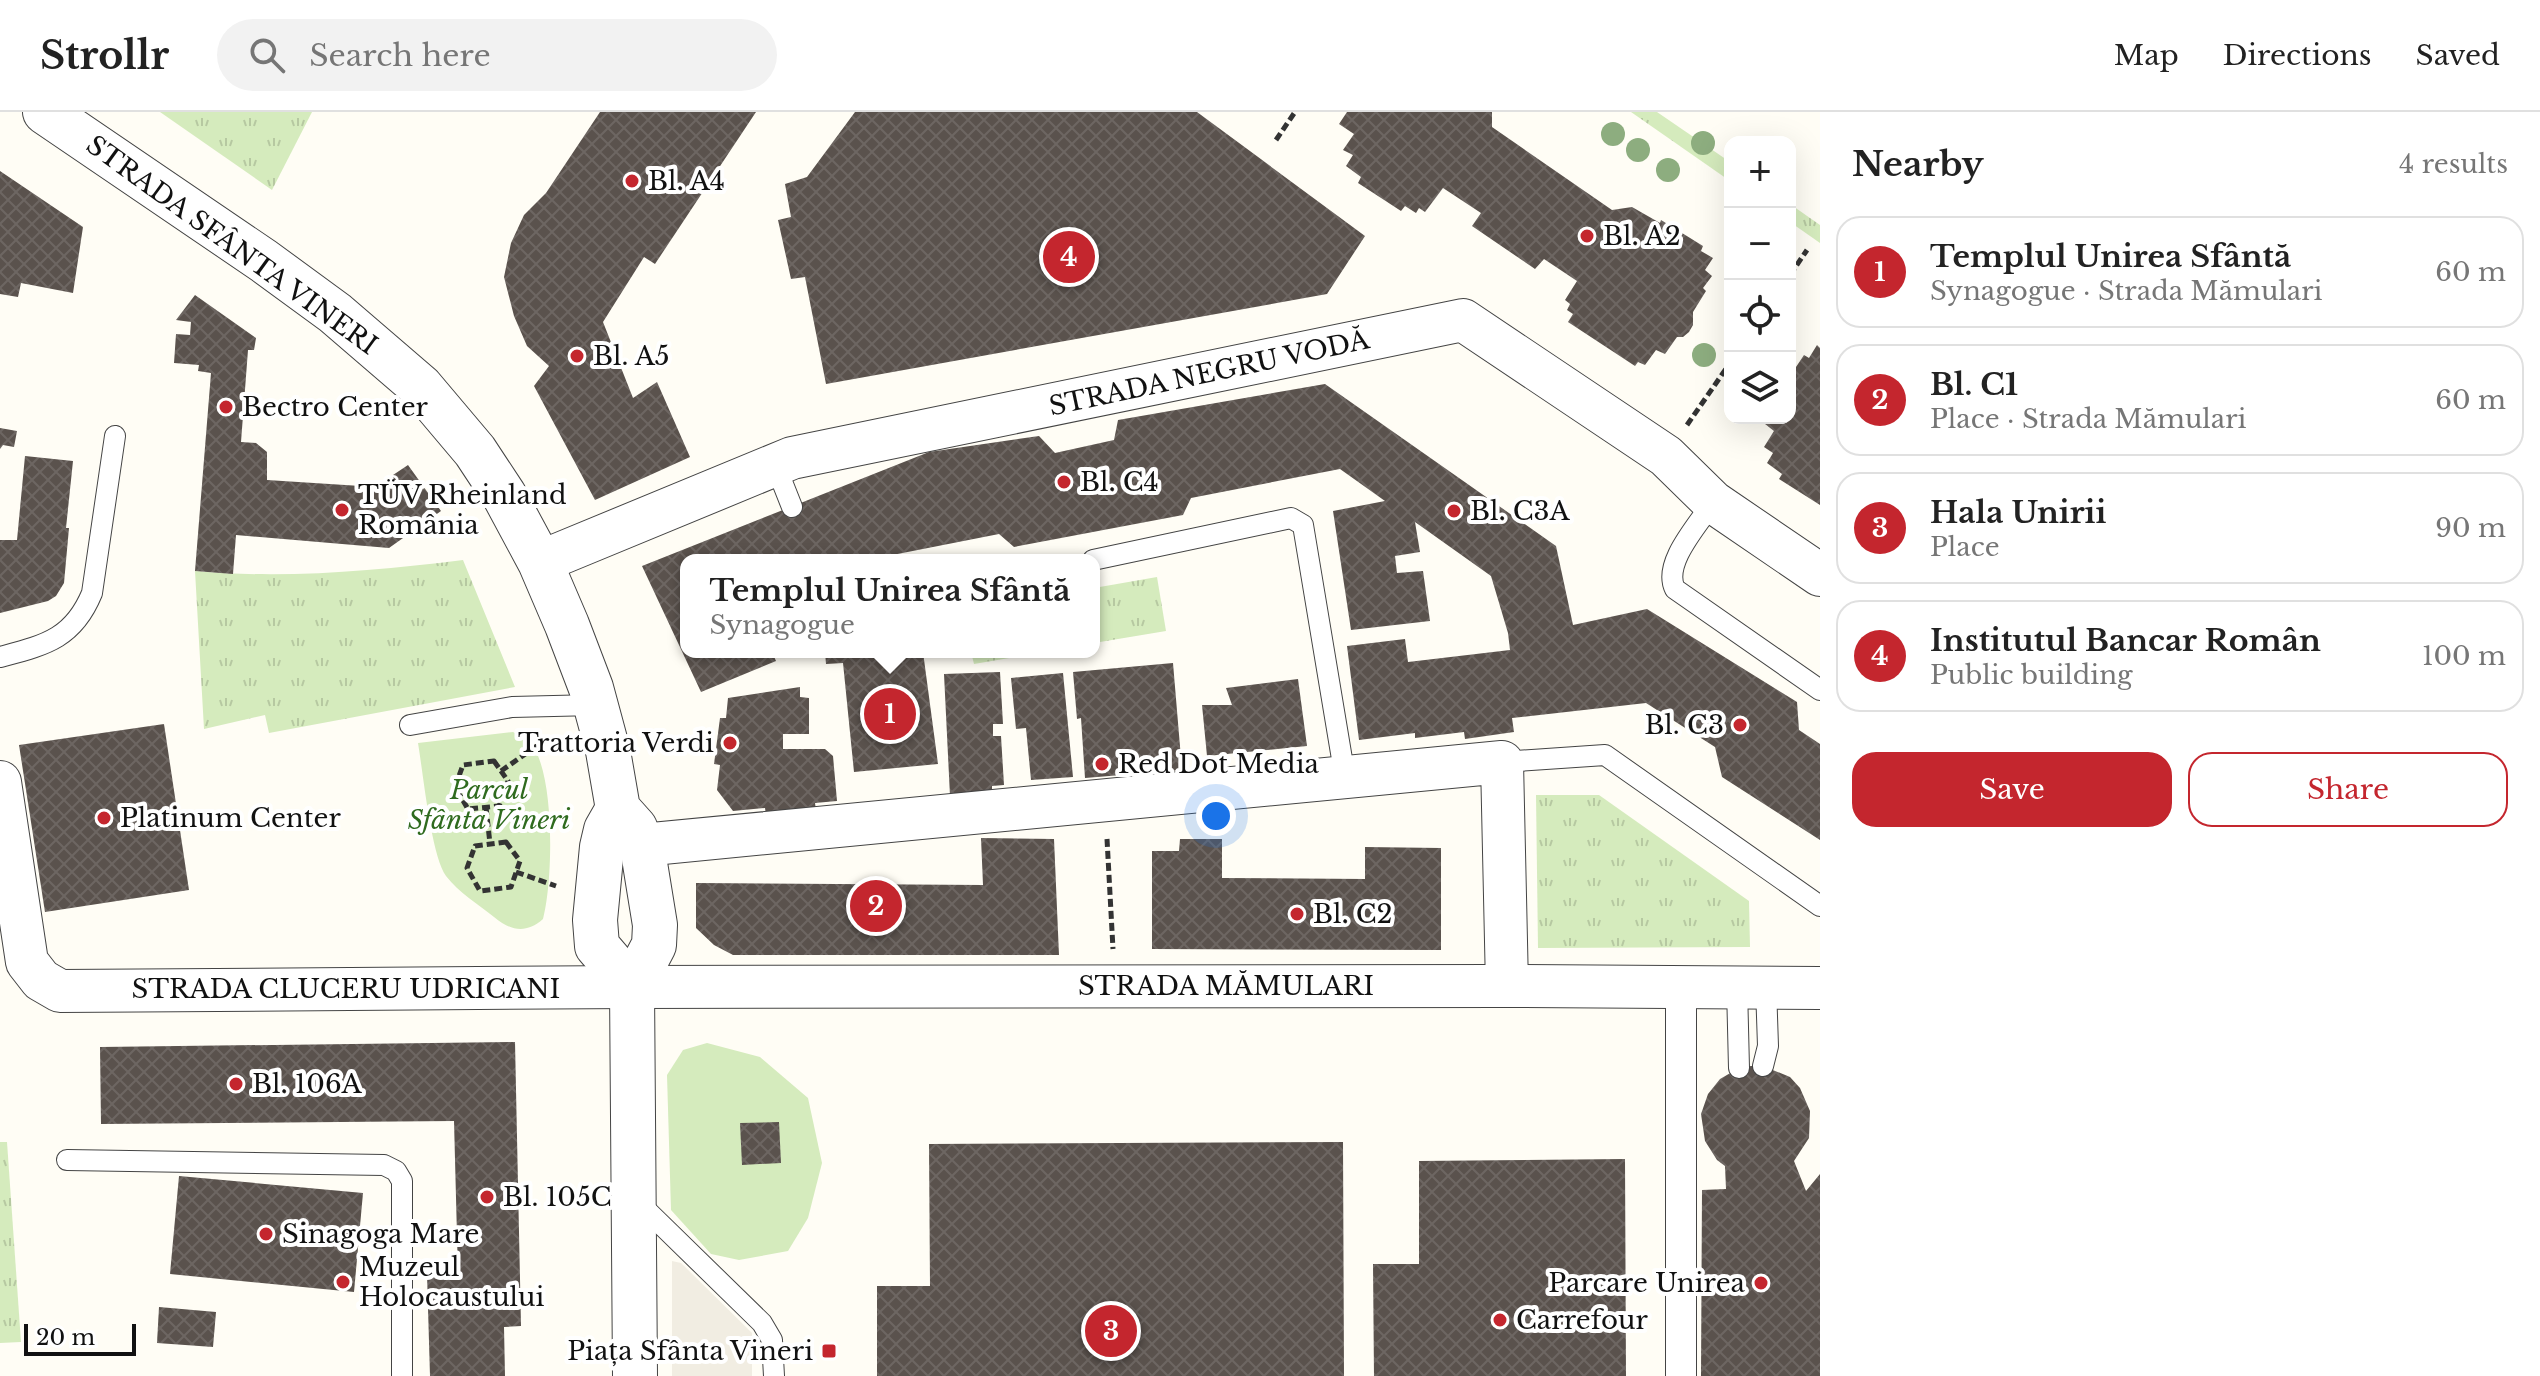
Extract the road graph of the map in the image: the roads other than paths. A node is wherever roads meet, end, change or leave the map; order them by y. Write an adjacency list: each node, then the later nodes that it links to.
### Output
1 (45, 112): 7 (street, STRADA SFÂNTA VINERI)
2 (115, 436): 9 (lane)
3 (775, 464): 4 (street, STRADA NEGRU VODĂ); 5 (lane); 7 (street, STRADA NEGRU VODĂ)
4 (1713, 502): 8 (street, STRADA NEGRU VODĂ); 10 (lane)
5 (792, 507)
6 (1100, 559): 14 (lane)
7 (540, 562): 11 (street, STRADA SFÂNTA VINERI)
8 (1820, 575)
9 (0, 657)
10 (1820, 690)
11 (595, 705): 12 (lane); 16 (street, STRADA SFÂNTA VINERI)
12 (410, 725)
13 (1502, 762): 14 (street); 18 (lane); 19 (street)
14 (1345, 777): 17 (street)
15 (0, 782): 20 (street, STRADA CLUCERU UDRICANI)
16 (618, 809): 17 (street, STRADA SFÂNTA VINERI); 20 (street)
17 (642, 845): 20 (street, STRADA SFÂNTA VINERI)
18 (1820, 906)
19 (1507, 986): 20 (street, STRADA MĂMULARI); 21 (street, STRADA MĂMULARI)
20 (632, 987): 27 (street, STRADA SFÂNTA VINERI)
21 (1681, 987): 22 (street, STRADA MĂMULARI); 31 (street)
22 (1752, 987): 23 (street, STRADA MĂMULARI); 24 (lane); 25 (lane)
23 (1820, 988)
24 (1763, 1066)
25 (1739, 1068)
26 (67, 1160): 28 (lane)
27 (635, 1198): 29 (street, STRADA SFÂNTA VINERI); 30 (lane)
28 (402, 1376)
29 (635, 1376)
30 (774, 1376)
31 (1681, 1376)

